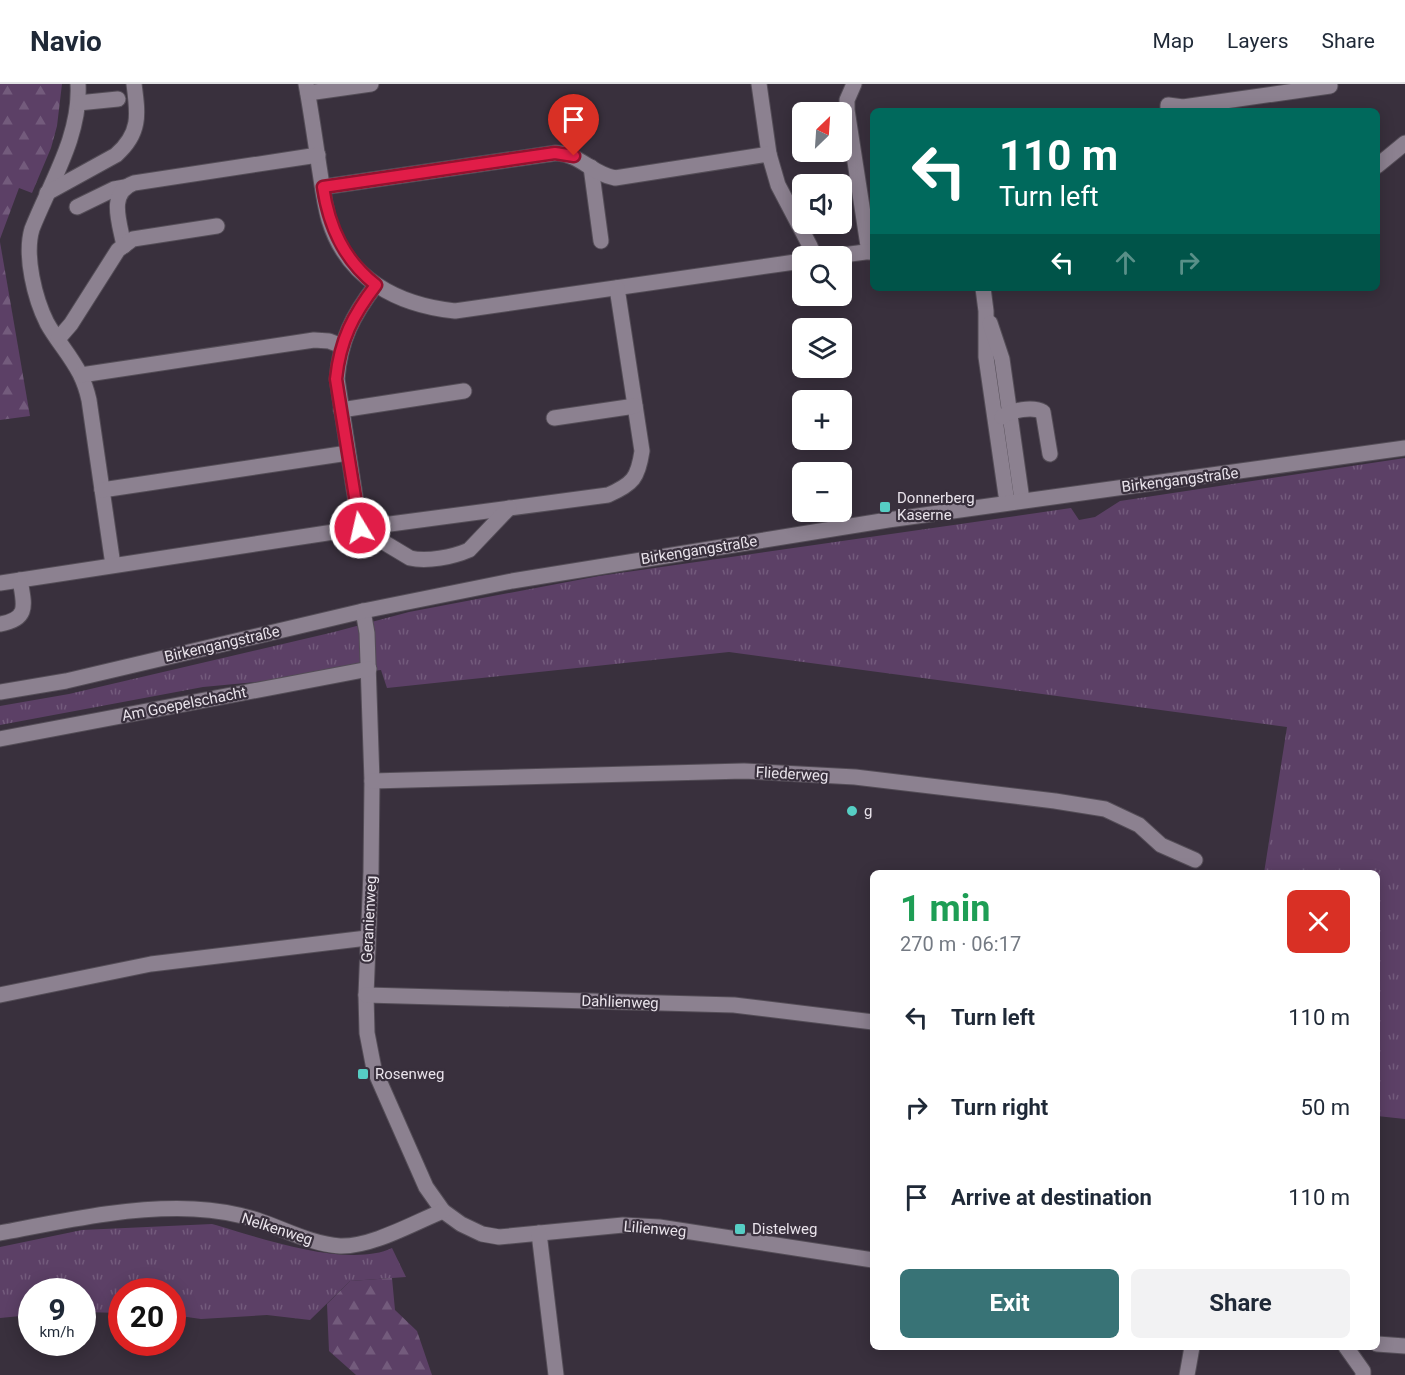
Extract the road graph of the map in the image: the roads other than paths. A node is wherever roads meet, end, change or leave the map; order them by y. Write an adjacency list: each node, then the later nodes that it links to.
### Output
1 (78, 84): 9 (street)
2 (134, 84): 18 (street)
3 (371, 84): 7 (street)
4 (759, 84): 12 (street)
5 (854, 84): 22 (street)
6 (1330, 86): 10 (street)
7 (307, 89): 13 (street)
8 (118, 99): 9 (street)
9 (78, 103): 18 (street)
10 (1168, 108)
11 (1405, 143): 14 (street)
12 (769, 154): 15 (street); 24 (street)
13 (318, 155): 16 (street); 17 (street)
14 (1380, 164)
15 (591, 167): 17 (street); 21 (street)
16 (125, 187): 19 (street); 23 (street)
17 (323, 187): 28 (street)
18 (47, 194): 32 (street)
19 (77, 207)
20 (217, 226): 23 (street)
21 (601, 241)
22 (870, 245)
23 (124, 246): 32 (street)
24 (810, 246)
25 (870, 251): 26 (street)
26 (852, 254)
27 (792, 262): 29 (street)
28 (376, 285): 29 (street); 33 (street)
29 (617, 288): 36 (street)
30 (983, 291): 31 (street)
31 (986, 311): 38 (street); 40 (street)
32 (58, 339): 34 (street)
33 (342, 346): 34 (street); 37 (street)
34 (81, 375): 44 (street)
35 (464, 391): 37 (street)
36 (635, 405): 39 (street); 46 (street)
37 (341, 411): 42 (street)
38 (1010, 412): 40 (street); 43 (street); 45 (street)
39 (554, 418)
40 (997, 429): 45 (street)
41 (1405, 448): 45 (street, Birkengangstraße)
42 (348, 453): 44 (street); 47 (street)
43 (1050, 454)
44 (102, 490): 48 (street)
45 (1015, 501): 51 (street, Birkengangstraße)
46 (509, 508): 47 (street); 47 (street)
47 (360, 528): 48 (street)
48 (113, 565): 49 (street)
49 (20, 580): 50 (street); 52 (street)
50 (0, 584)
51 (363, 611): 53 (street, Geranienweg); 54 (street, Birkengangstraße)
52 (0, 624)
53 (369, 669): 55 (street, Am Goepelschacht); 56 (street, Geranienweg)
54 (0, 692)
55 (0, 740)
56 (372, 781): 57 (street, Fliederweg); 58 (street, Geranienweg)
57 (1195, 860)
58 (367, 938): 59 (street); 60 (street, Geranienweg)
59 (0, 995)
60 (366, 995): 61 (street, Dahlienweg); 62 (street, Geranienweg)
61 (870, 1022)
62 (443, 1211): 63 (street, Nelkenweg); 64 (street, Lilienweg)
63 (0, 1233)
64 (539, 1233): 65 (street, Lilienweg); 70 (street)
65 (870, 1260)
66 (1380, 1344): 67 (street)
67 (1405, 1346)
68 (1191, 1350): 71 (street)
69 (1348, 1350): 72 (street)
70 (556, 1375)
71 (1187, 1375)
72 (1363, 1375)

